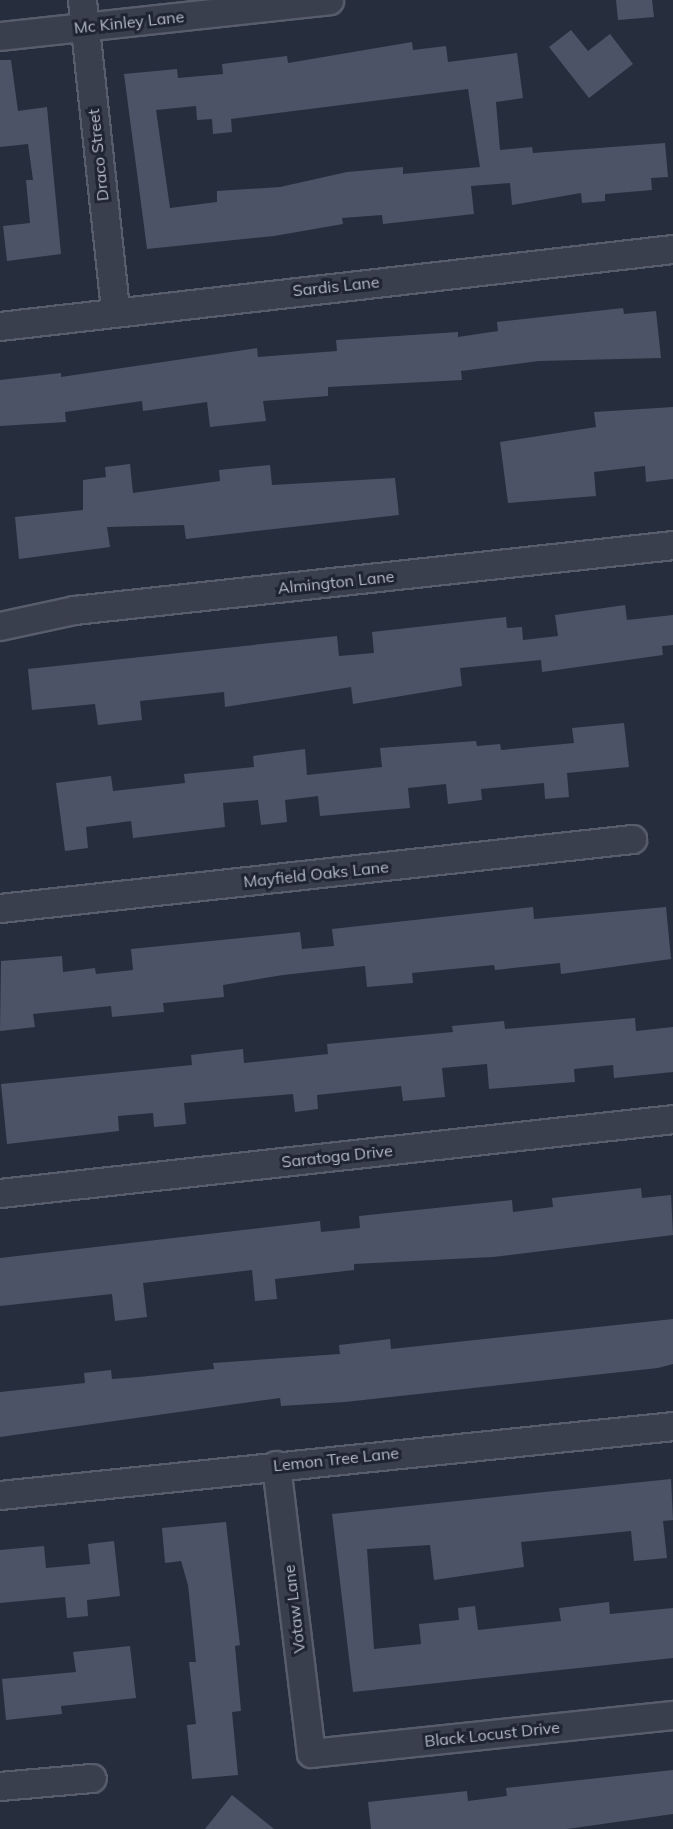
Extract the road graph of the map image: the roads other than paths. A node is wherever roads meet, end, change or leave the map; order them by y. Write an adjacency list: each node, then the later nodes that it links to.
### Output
1 (82, 0): 3 (street, Draco Street)
2 (329, 0): 3 (street, Mc Kinley Lane)
3 (85, 27): 4 (street, Mc Kinley Lane); 6 (street, Draco Street)
4 (0, 36)
5 (673, 249): 6 (street, Sardis Lane)
6 (115, 311): 7 (street, Sardis Lane)
7 (0, 326)
8 (673, 545): 9 (street, Almington Lane)
9 (0, 626)
10 (632, 839): 11 (street, Mayfield Oaks Lane)
11 (0, 908)
12 (673, 1119): 13 (street, Saratoga Drive)
13 (0, 1192)
14 (673, 1426): 15 (street, Lemon Tree Lane)
15 (276, 1465): 16 (street, Lemon Tree Lane); 18 (street, Votaw Lane)
16 (0, 1495)
17 (673, 1715): 18 (street, Black Locust Drive)
18 (311, 1753)
19 (92, 1778): 20 (street)
20 (0, 1786)

